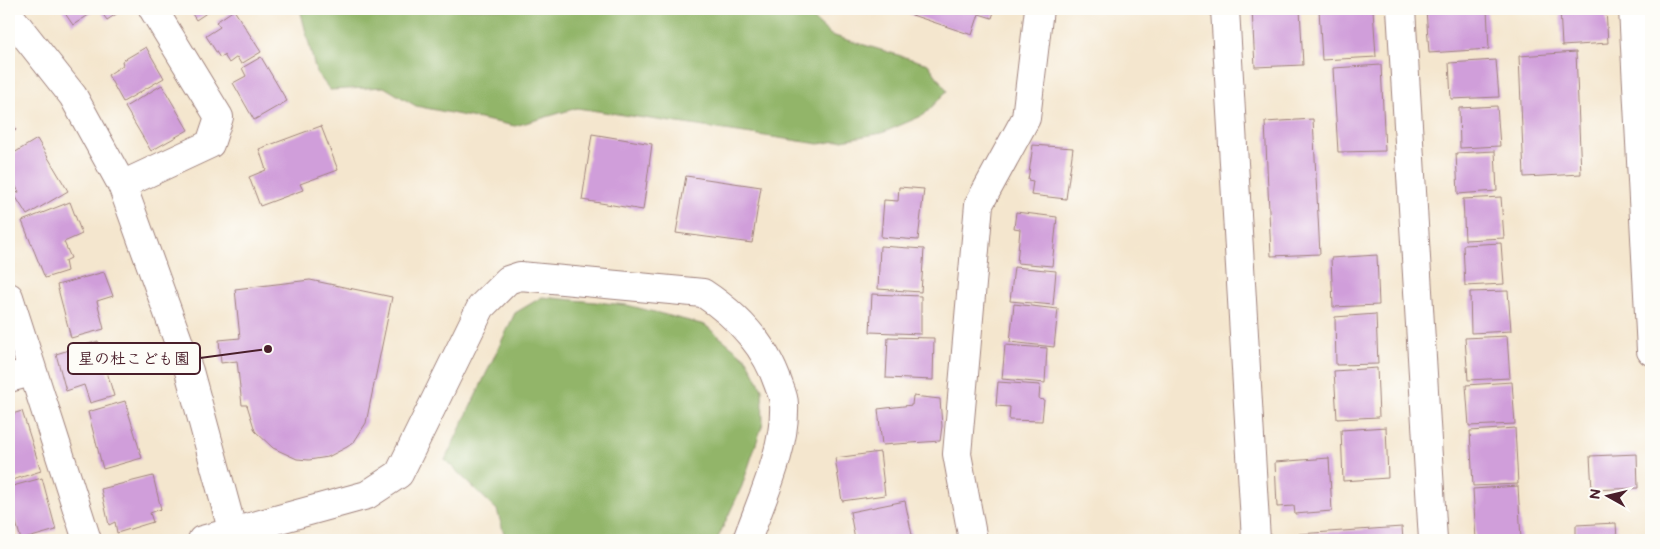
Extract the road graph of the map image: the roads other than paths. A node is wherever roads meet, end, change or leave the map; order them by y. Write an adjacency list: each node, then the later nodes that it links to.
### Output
1 (153, 9): 7 (street)
2 (1039, 9): 15 (street)
3 (1225, 9): 16 (street)
4 (1401, 9): 17 (street)
5 (1632, 9): 9 (street)
6 (9, 15): 7 (street)
7 (122, 184): 11 (street)
8 (9, 298): 10 (street)
9 (1651, 351)
10 (20, 375): 12 (street)
11 (233, 536): 13 (street); 14 (street)
12 (87, 540)
13 (202, 540)
14 (747, 540)
15 (972, 540)
16 (1256, 540)
17 (1433, 540)

